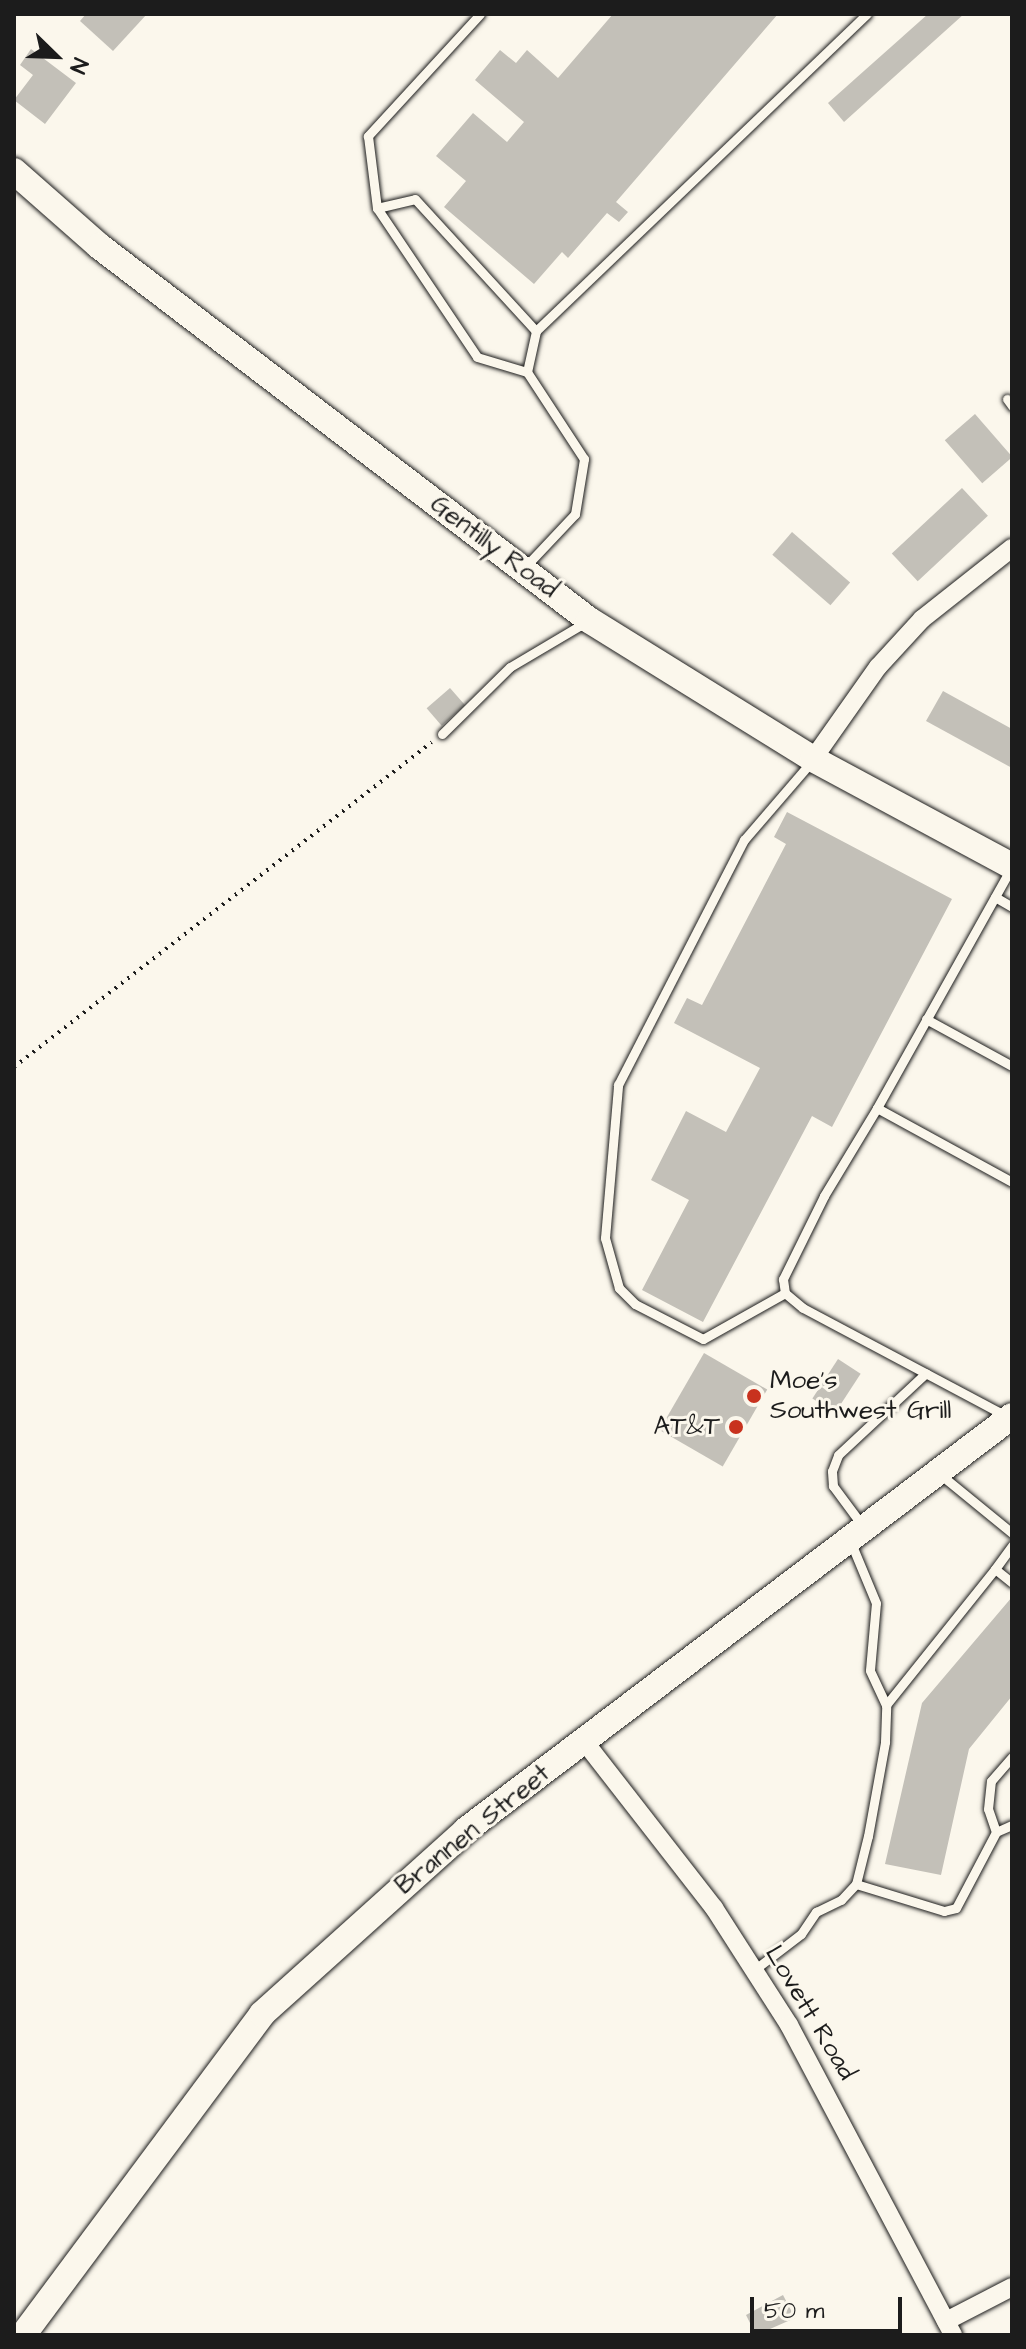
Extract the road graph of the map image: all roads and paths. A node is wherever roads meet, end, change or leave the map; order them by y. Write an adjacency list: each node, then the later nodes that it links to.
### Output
1 (480, 14): 4 (lane)
2 (867, 14): 5 (lane)
3 (14, 171): 8 (street, Gentilly Road)
4 (377, 208): 5 (lane); 6 (lane)
5 (536, 331): 6 (lane)
6 (527, 372): 8 (lane)
7 (1012, 548): 11 (street)
8 (523, 569): 9 (street, Gentilly Road)
9 (589, 620): 10 (lane); 11 (street, Gentilly Road)
10 (442, 734): 17 (path)
11 (813, 759): 12 (street, Gentilly Road); 20 (lane)
12 (1012, 866): 13 (lane)
13 (995, 897): 14 (lane); 15 (lane)
14 (1012, 907)
15 (926, 1019): 16 (lane); 18 (lane)
16 (1012, 1066)
17 (14, 1067)
18 (877, 1108): 19 (lane); 20 (lane)
19 (1012, 1182)
20 (785, 1293): 21 (lane)
21 (926, 1373): 22 (lane); 25 (lane)
22 (1011, 1417): 23 (street, Brannen Street)
23 (938, 1473): 24 (lane); 25 (street, Brannen Street)
24 (1012, 1533)
25 (857, 1534): 29 (lane); 30 (street, Brannen Street)
26 (1012, 1546): 27 (lane)
27 (995, 1569): 28 (lane); 29 (lane)
28 (1012, 1583)
29 (886, 1705): 34 (lane)
30 (584, 1741): 35 (street, Lovett Road); 38 (street, Brannen Street)
31 (1012, 1757): 33 (lane)
32 (1012, 1825): 33 (lane)
33 (996, 1832): 34 (lane)
34 (856, 1884): 35 (lane)
35 (754, 1970): 37 (street, Lovett Road)
36 (1012, 2287): 37 (street)
37 (949, 2328)
38 (23, 2335)

